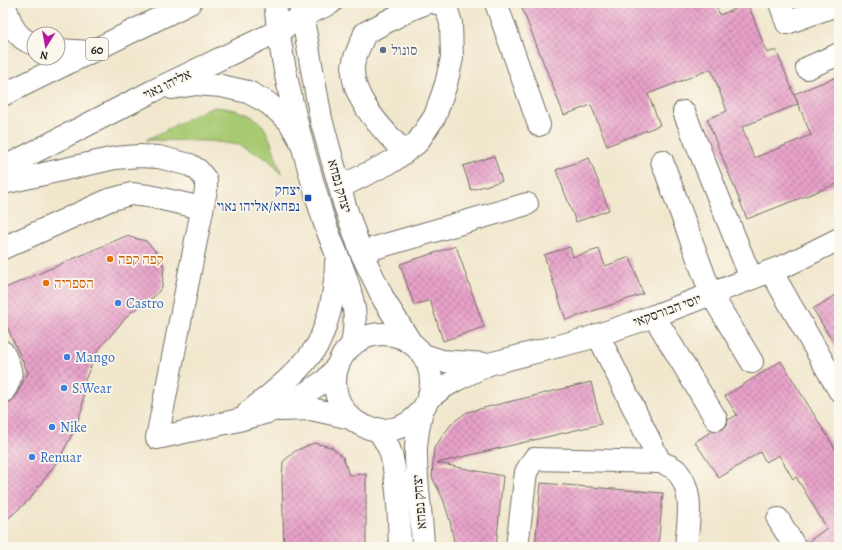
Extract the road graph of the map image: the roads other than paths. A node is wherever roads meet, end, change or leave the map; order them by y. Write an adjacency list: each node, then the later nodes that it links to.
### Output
1 (4, 3): 12 (main road)
2 (190, 3): 15 (main road, 60)
3 (275, 3): 11 (main road, יצחק נפחא)
4 (331, 3): 10 (main road, אליהו נאוי)
5 (426, 3): 23 (main road)
6 (436, 3): 23 (main road)
7 (496, 3): 21 (main road)
8 (780, 3): 9 (main road)
9 (839, 4)
10 (301, 10): 11 (main road, אליהו נאוי); 27 (main road, יצחק נפחא)
11 (278, 31): 18 (main road, אליהו נאוי); 22 (main road, יצחק נפחא)
12 (8, 32): 13 (main road)
13 (26, 41)
14 (66, 50): 15 (main road)
15 (91, 52): 19 (main road, 60)
16 (839, 54): 17 (main road)
17 (807, 68)
18 (153, 91): 22 (main road); 25 (main road, אליהו נאוי)
19 (3, 95)
20 (684, 112): 34 (main road)
21 (539, 125)
22 (301, 142): 33 (main road, יצחק נפחא)
23 (404, 152): 27 (main road)
24 (662, 161): 35 (main road)
25 (3, 168)
26 (3, 183): 29 (main road)
27 (340, 188): 32 (main road, יצחק נפחא)
28 (527, 204): 32 (main road)
29 (202, 208): 31 (main road); 50 (main road)
30 (839, 239): 34 (main road, יוסי הבורסקאי)
31 (3, 248)
32 (361, 252): 39 (main road, יצחק נפחא)
33 (336, 255): 38 (main road, יצחק נפחא); 50 (main road)
34 (761, 274): 35 (main road, יוסי הבורסקאי); 44 (main road)
35 (711, 294): 36 (main road, יוסי הבורסקאי); 41 (main road)
36 (654, 316): 37 (main road, יוסי הבורסקאי); 49 (main road)
37 (598, 335): 42 (main road, יוסי הבורסקאי); 52 (main road)
38 (352, 345): 39 (main road); 43 (main road)
39 (417, 349): 42 (main road, יוסי הבורסקאי); 46 (main road)
40 (3, 352): 45 (main road)
41 (752, 362)
42 (489, 364): 46 (main road, יוסי הבורסקאי)
43 (338, 365): 47 (main road); 48 (main road)
44 (839, 390)
45 (3, 392)
46 (425, 404): 51 (main road); 55 (main road, יצחק נפחא)
47 (268, 412): 48 (main road); 50 (main road)
48 (351, 418): 51 (main road)
49 (716, 419)
50 (239, 420)
51 (377, 430): 54 (main road, יצחק נפחא)
52 (660, 462): 56 (main road); 57 (main road)
53 (778, 519): 58 (main road)
54 (400, 547)
55 (423, 547)
56 (517, 547)
57 (686, 547)
58 (795, 547)

